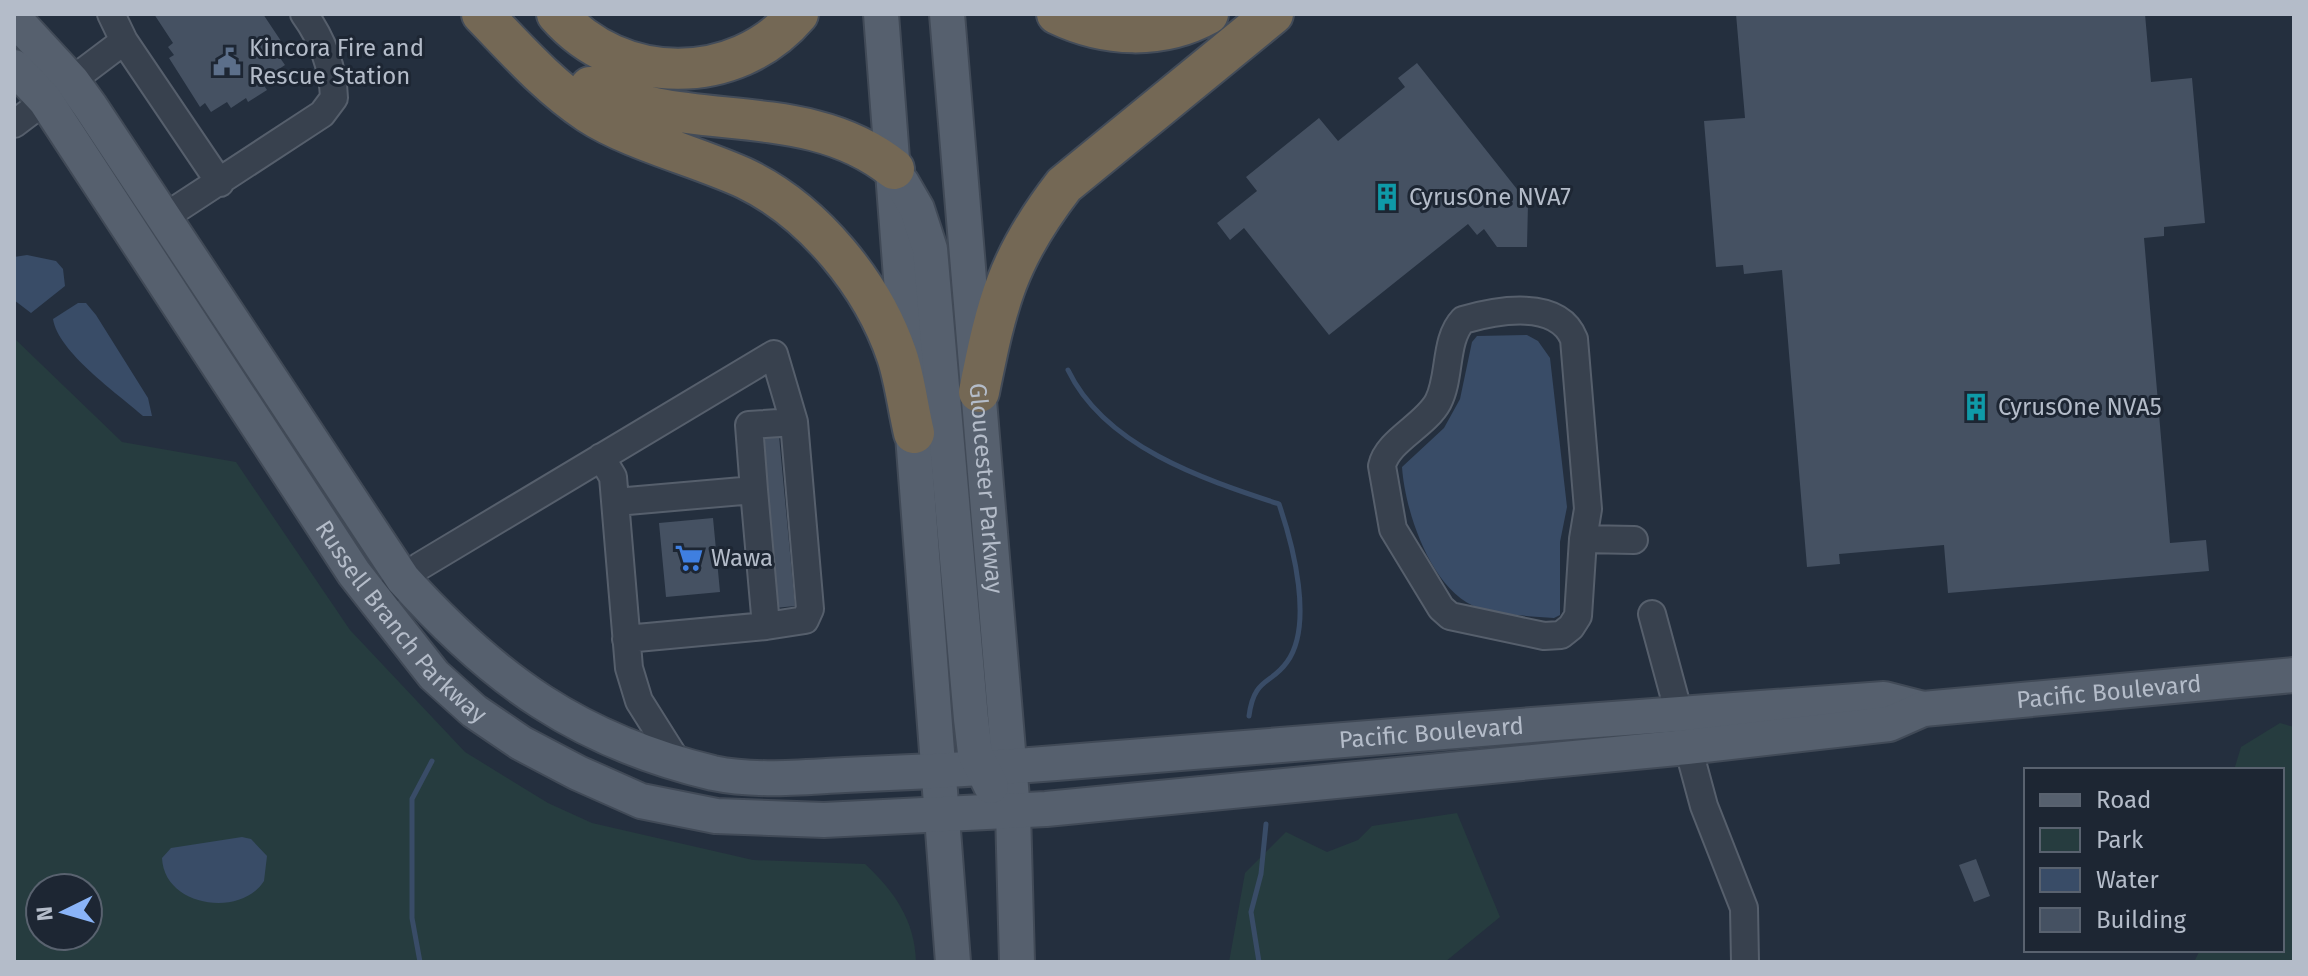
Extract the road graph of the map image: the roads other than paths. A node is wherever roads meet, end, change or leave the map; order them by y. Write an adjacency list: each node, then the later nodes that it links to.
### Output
1 (111, 14): 12 (street)
2 (304, 14): 18 (street)
3 (484, 14): 17 (highway); 22 (highway)
4 (557, 14): 5 (highway)
5 (798, 14)
6 (881, 14): 17 (main road)
7 (947, 14): 20 (main road, Gloucester Parkway)
8 (1057, 14): 9 (highway)
9 (1208, 14)
10 (1273, 14): 20 (highway)
11 (14, 18): 14 (main road, Russell Branch Parkway)
12 (124, 41): 14 (street); 18 (street)
13 (14, 67): 15 (main road, Russell Branch Parkway)
14 (72, 81): 15 (street); 19 (main road, Russell Branch Parkway)
15 (45, 100): 16 (street); 29 (main road, Russell Branch Parkway)
16 (14, 124)
17 (894, 169): 22 (main road); 38 (main road)
18 (220, 183): 19 (street)
19 (163, 218): 28 (main road, Russell Branch Parkway)
20 (979, 392): 38 (main road, Gloucester Parkway)
21 (794, 422): 23 (street); 24 (street); 31 (street)
22 (914, 433): 39 (main road)
23 (601, 457): 25 (street); 28 (street)
24 (754, 490): 25 (street); 31 (street)
25 (616, 502): 32 (street)
26 (1583, 539): 26 (street); 27 (street)
27 (1634, 540)
28 (403, 579): 29 (street); 37 (main road, Russell Branch Parkway)
29 (375, 603): 41 (main road, Russell Branch Parkway)
30 (1652, 614): 35 (street)
31 (766, 626): 32 (street)
32 (626, 639): 37 (street)
33 (2294, 675): 34 (main road, Pacific Boulevard)
34 (1923, 709): 35 (main road, Pacific Boulevard); 36 (main road, Pacific Boulevard)
35 (1678, 714): 36 (street); 38 (main road, Pacific Boulevard)
36 (1687, 747): 40 (main road, Pacific Boulevard); 44 (street)
37 (678, 763): 39 (main road, Russell Branch Parkway)
38 (994, 767): 39 (main road, Pacific Boulevard); 40 (main road, Gloucester Parkway)
39 (940, 772): 41 (main road)
40 (1013, 811): 41 (main road, Russell Branch Parkway); 43 (main road, Gloucester Parkway)
41 (943, 815): 42 (main road)
42 (953, 962)
43 (1017, 962)
44 (1745, 962)

